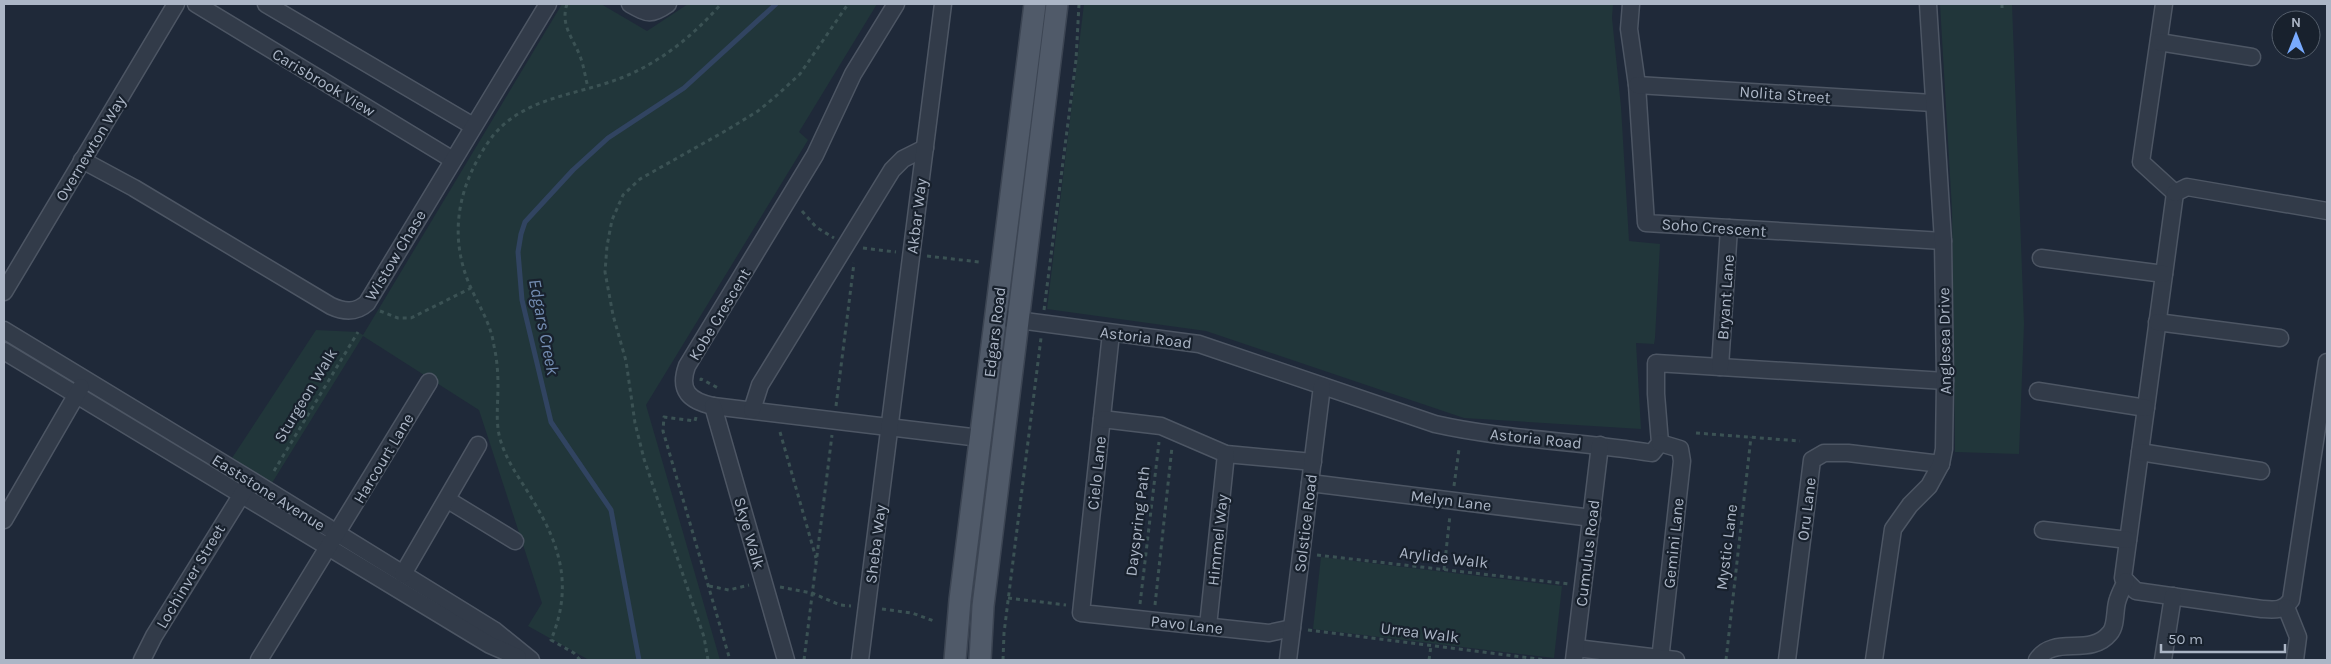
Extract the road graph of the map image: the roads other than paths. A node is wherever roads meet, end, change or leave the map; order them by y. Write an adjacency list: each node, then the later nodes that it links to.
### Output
1 (176, 4): 20 (street, Overnewton Way)
2 (196, 4): 21 (street, Carisbrook View)
3 (266, 4): 18 (street)
4 (548, 4): 18 (street, Wistow Chase)
5 (630, 4): 6 (street)
6 (668, 4)
7 (896, 4): 44 (street, Kobe Crescent)
8 (943, 4): 19 (street, Akbar Way)
9 (1035, 4): 29 (main road, Edgars Road)
10 (1057, 4): 30 (main road, Edgars Road)
11 (1631, 4): 16 (street, Soho Crescent)
12 (1928, 4): 17 (street, Anglesea Drive)
13 (2164, 4): 14 (street)
14 (2159, 42): 15 (street); 22 (street)
15 (2252, 57)
16 (1638, 85): 17 (street, Nolita Street); 24 (street, Soho Crescent)
17 (1933, 103): 25 (street, Anglesea Drive)
18 (473, 126): 21 (street, Wistow Chase)
19 (924, 148): 46 (street); 48 (street, Akbar Way)
20 (82, 160): 21 (street, Wistow Chase); 28 (street, Overnewton Way)
21 (453, 160)
22 (2174, 193): 23 (street); 27 (street)
23 (2327, 211)
24 (1729, 228): 25 (street, Soho Crescent); 37 (street, Bryant Lane)
25 (1943, 241): 39 (street, Anglesea Drive)
26 (2042, 258): 27 (street)
27 (2164, 274): 31 (street)
28 (4, 292)
29 (995, 318): 30 (street, Astoria Road); 49 (main road, Edgars Road)
30 (1018, 320): 33 (street, Astoria Road); 82 (main road, Edgars Road)
31 (2157, 322): 34 (street); 45 (street)
32 (4, 330): 38 (street, Eaststone Avenue)
33 (1111, 333): 41 (street, Astoria Road); 47 (street, Cielo Lane)
34 (2280, 338)
35 (4, 351): 43 (street, Eaststone Avenue)
36 (2327, 362): 71 (street)
37 (1720, 367): 39 (street); 50 (street)
38 (85, 381): 43 (street); 58 (street, Eaststone Avenue)
39 (1945, 381): 56 (street, Anglesea Drive)
40 (429, 382): 66 (street, Harcourt Lane)
41 (1322, 386): 52 (street, Astoria Road); 55 (street, Solstice Road)
42 (2038, 391): 45 (street)
43 (76, 396): 60 (street, Eaststone Avenue); 63 (street)
44 (705, 404): 46 (street); 79 (street, Skye Walk)
45 (2146, 408): 53 (street)
46 (752, 410): 48 (street)
47 (1102, 419): 54 (street); 72 (street, Cielo Lane)
48 (890, 428): 49 (street); 80 (street, Sheba Way)
49 (980, 438): 81 (main road, Edgars Road)
50 (1660, 443): 52 (street, Astoria Road); 84 (street, Gemini Lane)
51 (478, 445): 61 (street)
52 (1600, 445): 62 (street, Cumulus Road)
53 (2140, 452): 57 (street); 65 (street)
54 (1226, 454): 55 (street); 73 (street, Himmel Way)
55 (1313, 462): 59 (street, Solstice Road)
56 (1941, 464): 85 (street, Oru Lane); 86 (street, Anglesea Drive)
57 (2261, 471)
58 (251, 480): 60 (street, Lochinver Street); 66 (street, Eaststone Avenue)
59 (1310, 482): 62 (street, Melyn Lane); 74 (street, Solstice Road)
60 (241, 494): 66 (street, Eaststone Avenue); 76 (street, Lochinver Street)
61 (448, 500): 67 (street); 68 (street)
62 (1592, 518): 75 (street, Cumulus Road)
63 (4, 520)
64 (2043, 530): 65 (street)
65 (2128, 540): 69 (street)
66 (332, 541): 68 (street, Eaststone Avenue); 77 (street, Harcourt Lane); 78 (street, Eaststone Avenue)
67 (515, 541)
68 (404, 574): 78 (street, Eaststone Avenue)
69 (2126, 581): 70 (street); 87 (street)
70 (2172, 596): 71 (street); 88 (street)
71 (2286, 607): 89 (street)
72 (1082, 610): 73 (street, Pavo Lane)
73 (1208, 626): 74 (street, Pavo Lane)
74 (1292, 628): 83 (street, Solstice Road)
75 (1575, 654): 84 (street)
76 (142, 660)
77 (259, 660)
78 (529, 660)
79 (786, 660)
80 (860, 660)
81 (955, 660)
82 (980, 660)
83 (1288, 660)
84 (1665, 660)
85 (1788, 660)
86 (1874, 660)
87 (2037, 660)
88 (2164, 660)
89 (2295, 660)

